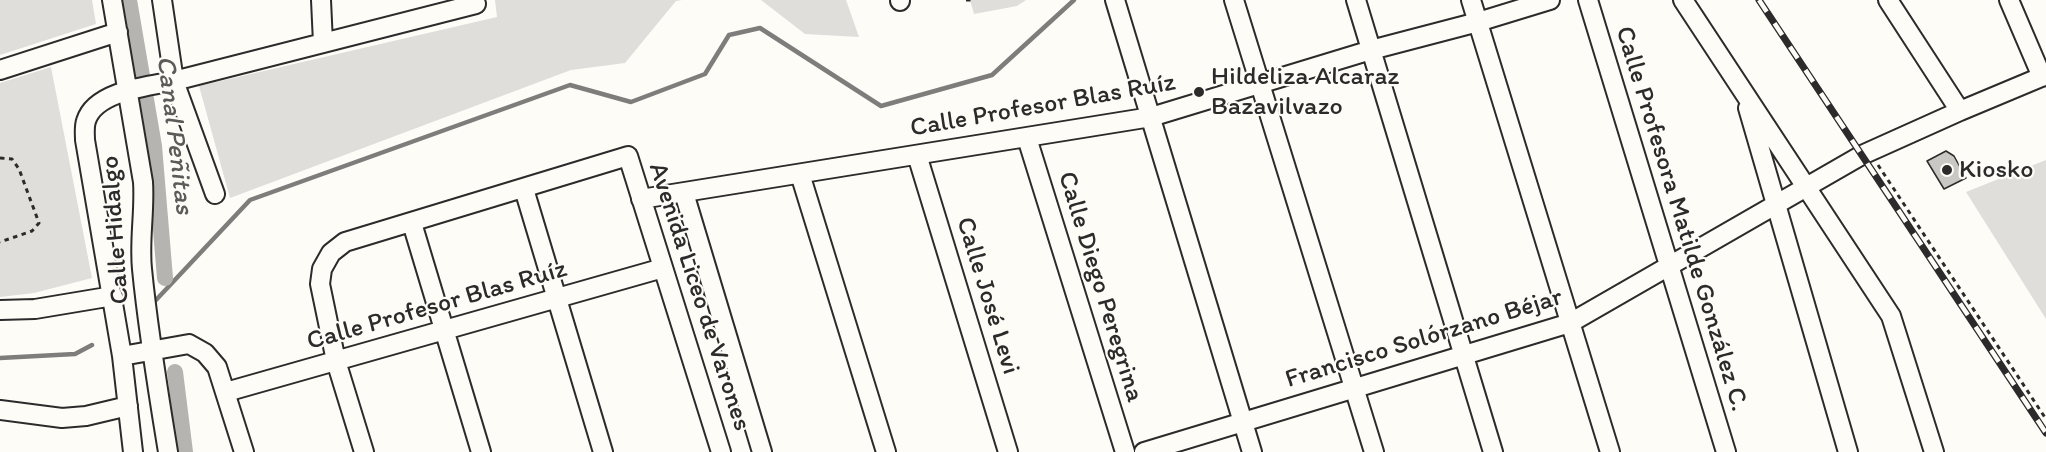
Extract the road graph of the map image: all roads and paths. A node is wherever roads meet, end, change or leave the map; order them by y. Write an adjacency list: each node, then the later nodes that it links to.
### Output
1 (112, 0): 17 (street, Calle Hidalgo)
2 (162, 0): 22 (street)
3 (321, 0): 18 (street)
4 (966, 0): 5 (path)
5 (972, 0)
6 (1115, 0): 27 (street)
7 (1234, 0): 23 (street)
8 (1356, 0): 19 (street)
9 (1471, 0): 16 (street)
10 (1550, 0): 16 (street, Calle Profesor Blas Ruíz)
11 (1588, 0): 41 (street, Calle Profesora Matilde González C.)
12 (1683, 0): 25 (street)
13 (1888, 0): 26 (street)
14 (2009, 0): 21 (street)
15 (476, 4): 18 (street)
16 (1478, 22): 19 (street, Calle Profesor Blas Ruíz); 46 (street)
17 (118, 32): 20 (street); 24 (street, Calle Hidalgo)
18 (323, 43): 22 (street)
19 (1371, 50): 23 (street, Calle Profesor Blas Ruíz); 50 (street)
20 (0, 70)
21 (2044, 76): 26 (street, Francisco Solórzano Béjar)
22 (174, 81): 24 (street); 36 (street)
23 (1260, 84): 27 (street, Calle Profesor Blas Ruíz); 52 (street)
24 (130, 89): 43 (street); 48 (street, Calle Hidalgo)
25 (1742, 89): 33 (street); 38 (street)
26 (1960, 111): 29 (street, Francisco Solórzano Béjar)
27 (1151, 117): 28 (street, Calle Profesor Blas Ruíz); 57 (street)
28 (1027, 138): 30 (street, Calle Profesor Blas Ruíz); 68 (street, Calle Diego Peregrina)
29 (1865, 153): 33 (street, Francisco Solórzano Béjar); 56 (path)
30 (917, 155): 32 (street, Calle Profesor Blas Ruíz); 67 (street, Calle José Levi)
31 (0, 158): 40 (path)
32 (800, 174): 35 (street, Calle Profesor Blas Ruíz); 66 (street)
33 (1806, 187): 38 (street, Francisco Solórzano Béjar); 76 (street)
34 (524, 189): 37 (street, Avenida Liceo de Varones); 39 (street); 44 (street)
35 (684, 193): 37 (street, Calle Profesor Blas Ruíz); 65 (street, Avenida Liceo de Varones)
36 (215, 194)
37 (641, 199): 42 (street, Avenida Liceo de Varones)
38 (1776, 206): 41 (street, Francisco Solórzano Béjar); 75 (street)
39 (412, 223): 47 (street); 51 (street)
40 (0, 243)
41 (1669, 266): 46 (street, Francisco Solórzano Béjar); 74 (street, Calle Profesora Matilde González C.)
42 (663, 268): 44 (street, Calle Profesor Blas Ruíz); 64 (street, Avenida Liceo de Varones)
43 (113, 296): 45 (street); 49 (street)
44 (557, 298): 47 (street, Calle Profesor Blas Ruíz); 63 (street)
45 (0, 310)
46 (1570, 323): 50 (street, Francisco Solórzano Béjar); 73 (street)
47 (444, 330): 51 (street, Calle Profesor Blas Ruíz); 62 (street)
48 (152, 351): 49 (street); 53 (street); 59 (street, Calle Hidalgo)
49 (122, 356): 54 (street)
50 (1463, 356): 52 (street, Francisco Solórzano Béjar); 72 (street)
51 (336, 361): 53 (street, Calle Profesor Blas Ruíz); 61 (street)
52 (1354, 388): 57 (street, Francisco Solórzano Béjar); 71 (street)
53 (226, 392): 60 (street)
54 (128, 406): 55 (street); 58 (street)
55 (0, 411)
56 (2046, 419)
57 (1243, 422): 69 (street, Francisco Solórzano Béjar); 70 (street)
58 (133, 452)
59 (168, 452)
60 (244, 452)
61 (364, 452)
62 (481, 452)
63 (603, 452)
64 (721, 452)
65 (762, 452)
66 (886, 452)
67 (1008, 452)
68 (1125, 452)
69 (1144, 452)
70 (1252, 452)
71 (1374, 452)
72 (1492, 452)
73 (1610, 452)
74 (1726, 452)
75 (1848, 452)
76 (1934, 452)

